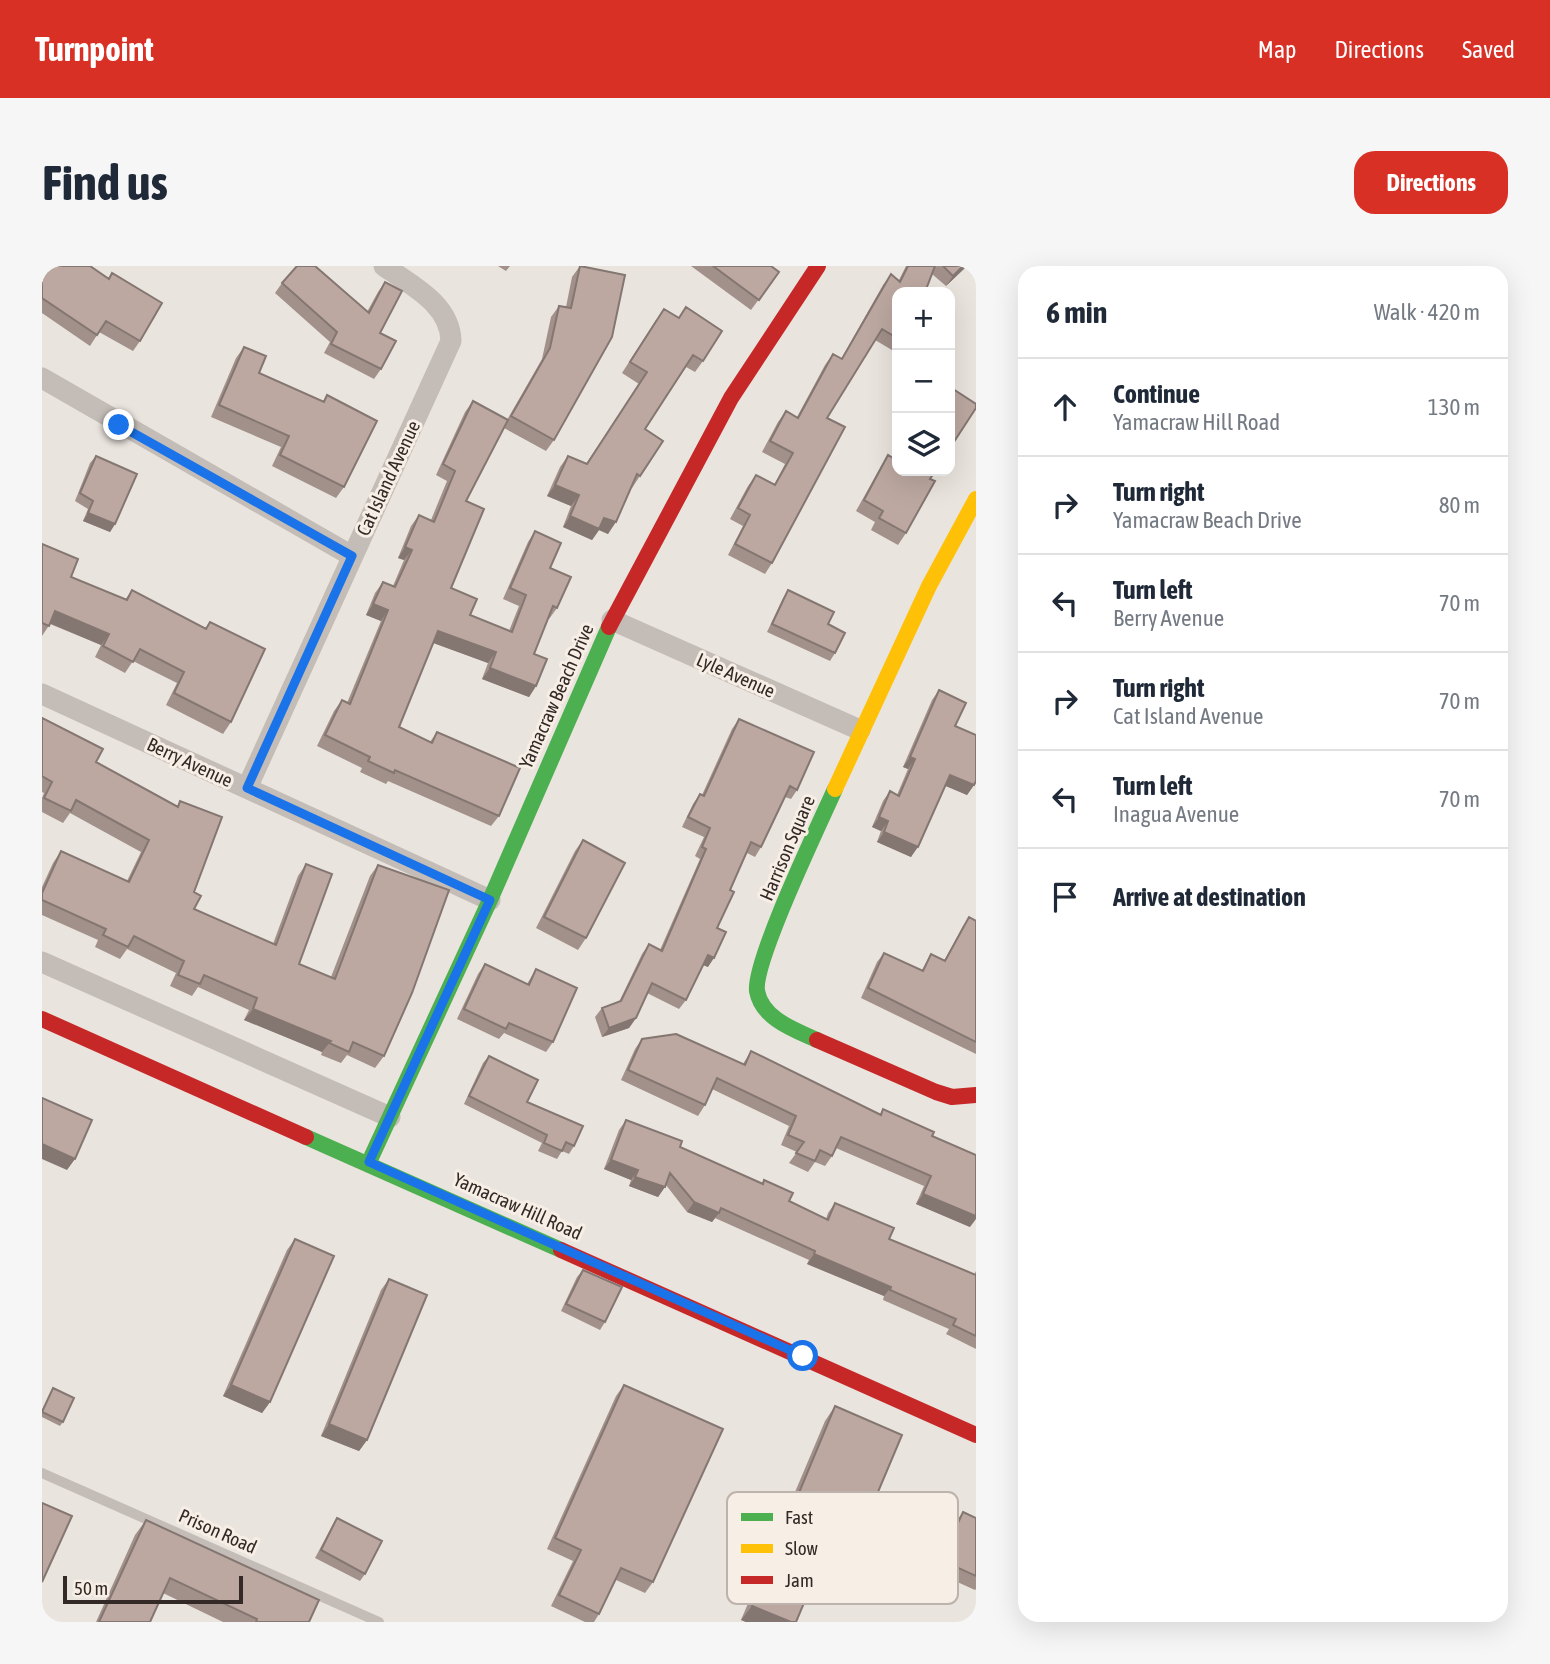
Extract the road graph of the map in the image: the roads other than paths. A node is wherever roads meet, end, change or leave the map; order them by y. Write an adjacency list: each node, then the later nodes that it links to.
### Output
1 (384, 266): 5 (street, Cat Island Avenue)
2 (818, 266): 6 (street, Yamacraw Beach Drive)
3 (42, 378): 5 (street)
4 (976, 499): 8 (street, Harrison Square)
5 (352, 556): 9 (street, Cat Island Avenue)
6 (612, 620): 8 (street, Lyle Avenue); 10 (street, Yamacraw Beach Drive)
7 (42, 694): 9 (street, Berry Avenue)
8 (860, 730): 13 (street, Harrison Square)
9 (247, 788): 10 (street, Berry Avenue)
10 (490, 900): 14 (street, Yamacraw Beach Drive)
11 (42, 962): 14 (street)
12 (42, 1019): 15 (street, Yamacraw Hill Road)
13 (976, 1095)
14 (390, 1116): 15 (street, Yamacraw Beach Drive)
15 (369, 1162): 16 (street, Yamacraw Hill Road)
16 (976, 1434)
17 (42, 1472): 18 (lane, Prison Road)
18 (379, 1622)

